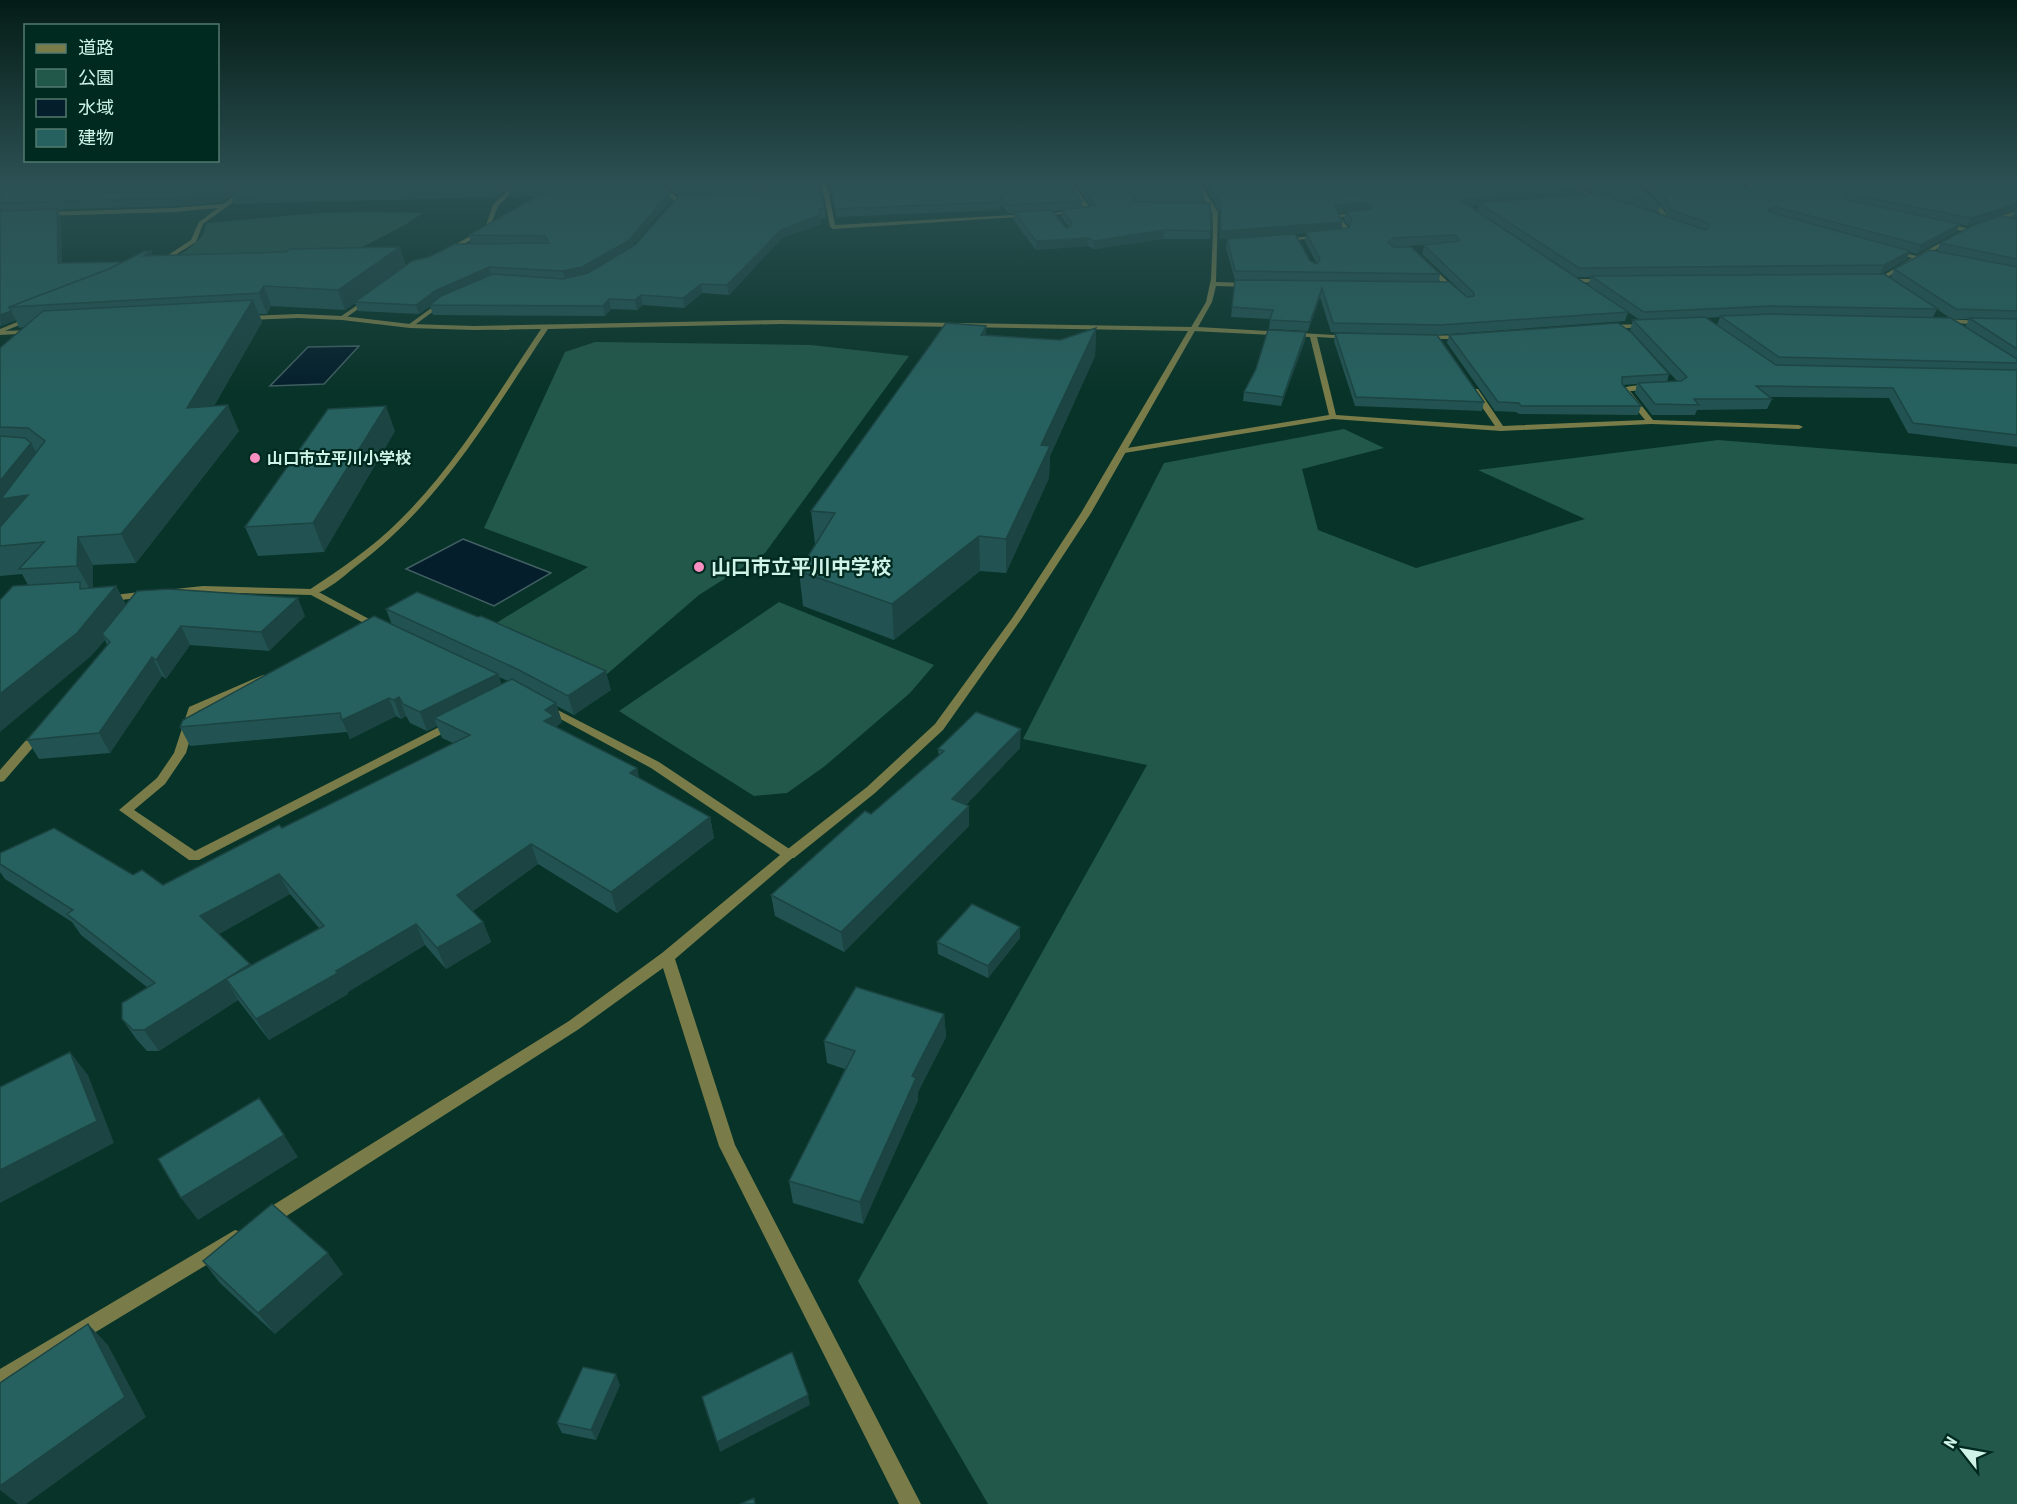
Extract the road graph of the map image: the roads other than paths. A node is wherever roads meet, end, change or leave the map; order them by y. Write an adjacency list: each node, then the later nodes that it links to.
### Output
1 (178, 252): 11 (street)
2 (445, 252): 7 (street)
3 (1215, 252): 18 (street)
4 (1895, 252): 10 (street)
5 (1928, 252): 6 (street)
6 (1925, 254): 8 (street); 10 (street)
7 (438, 255)
8 (1936, 256)
9 (1420, 258): 21 (street)
10 (1917, 258): 14 (street)
11 (154, 266)
12 (1567, 275): 15 (street)
13 (1870, 278): 14 (street)
14 (1882, 278): 17 (street)
15 (1577, 281): 16 (street); 22 (street)
16 (1612, 281)
17 (1891, 284)
18 (1213, 285): 19 (street); 40 (street)
19 (1260, 285)
20 (1438, 287): 21 (street)
21 (1450, 287): 24 (street)
22 (1586, 287)
23 (381, 291): 27 (street)
24 (1456, 292)
25 (452, 298): 35 (street)
26 (42, 314): 42 (street)
27 (342, 318): 29 (street); 35 (street)
28 (1938, 318): 31 (street)
29 (236, 319)
30 (1630, 319): 34 (street)
31 (1949, 322): 32 (street); 39 (street)
32 (1994, 323)
33 (1661, 324): 34 (street)
34 (1639, 325): 37 (street)
35 (410, 326): 36 (street)
36 (546, 326): 40 (street); 57 (street)
37 (1617, 326): 38 (street); 47 (street)
38 (1593, 328)
39 (1959, 328)
40 (1193, 329): 43 (street); 56 (street)
41 (47, 330): 42 (street)
42 (0, 332)
43 (1313, 336): 45 (street); 52 (street)
44 (1474, 336): 48 (street)
45 (1359, 337)
46 (1416, 338): 48 (street)
47 (1633, 338)
48 (1438, 339): 49 (street)
49 (1445, 348)
50 (1470, 384): 55 (street)
51 (1656, 388): 53 (street)
52 (1333, 417): 55 (street); 56 (street)
53 (1651, 422): 54 (street); 55 (street)
54 (1799, 427)
55 (1501, 429)
56 (1121, 452): 65 (street)
57 (313, 592): 58 (street); 59 (street)
58 (96, 600)
59 (377, 629)
60 (280, 670): 62 (street)
61 (540, 703): 65 (street)
62 (466, 719)
63 (48, 722): 64 (street)
64 (0, 778)
65 (789, 855): 66 (street)
66 (667, 957): 67 (street); 68 (street)
67 (0, 1380)
68 (910, 1504)

